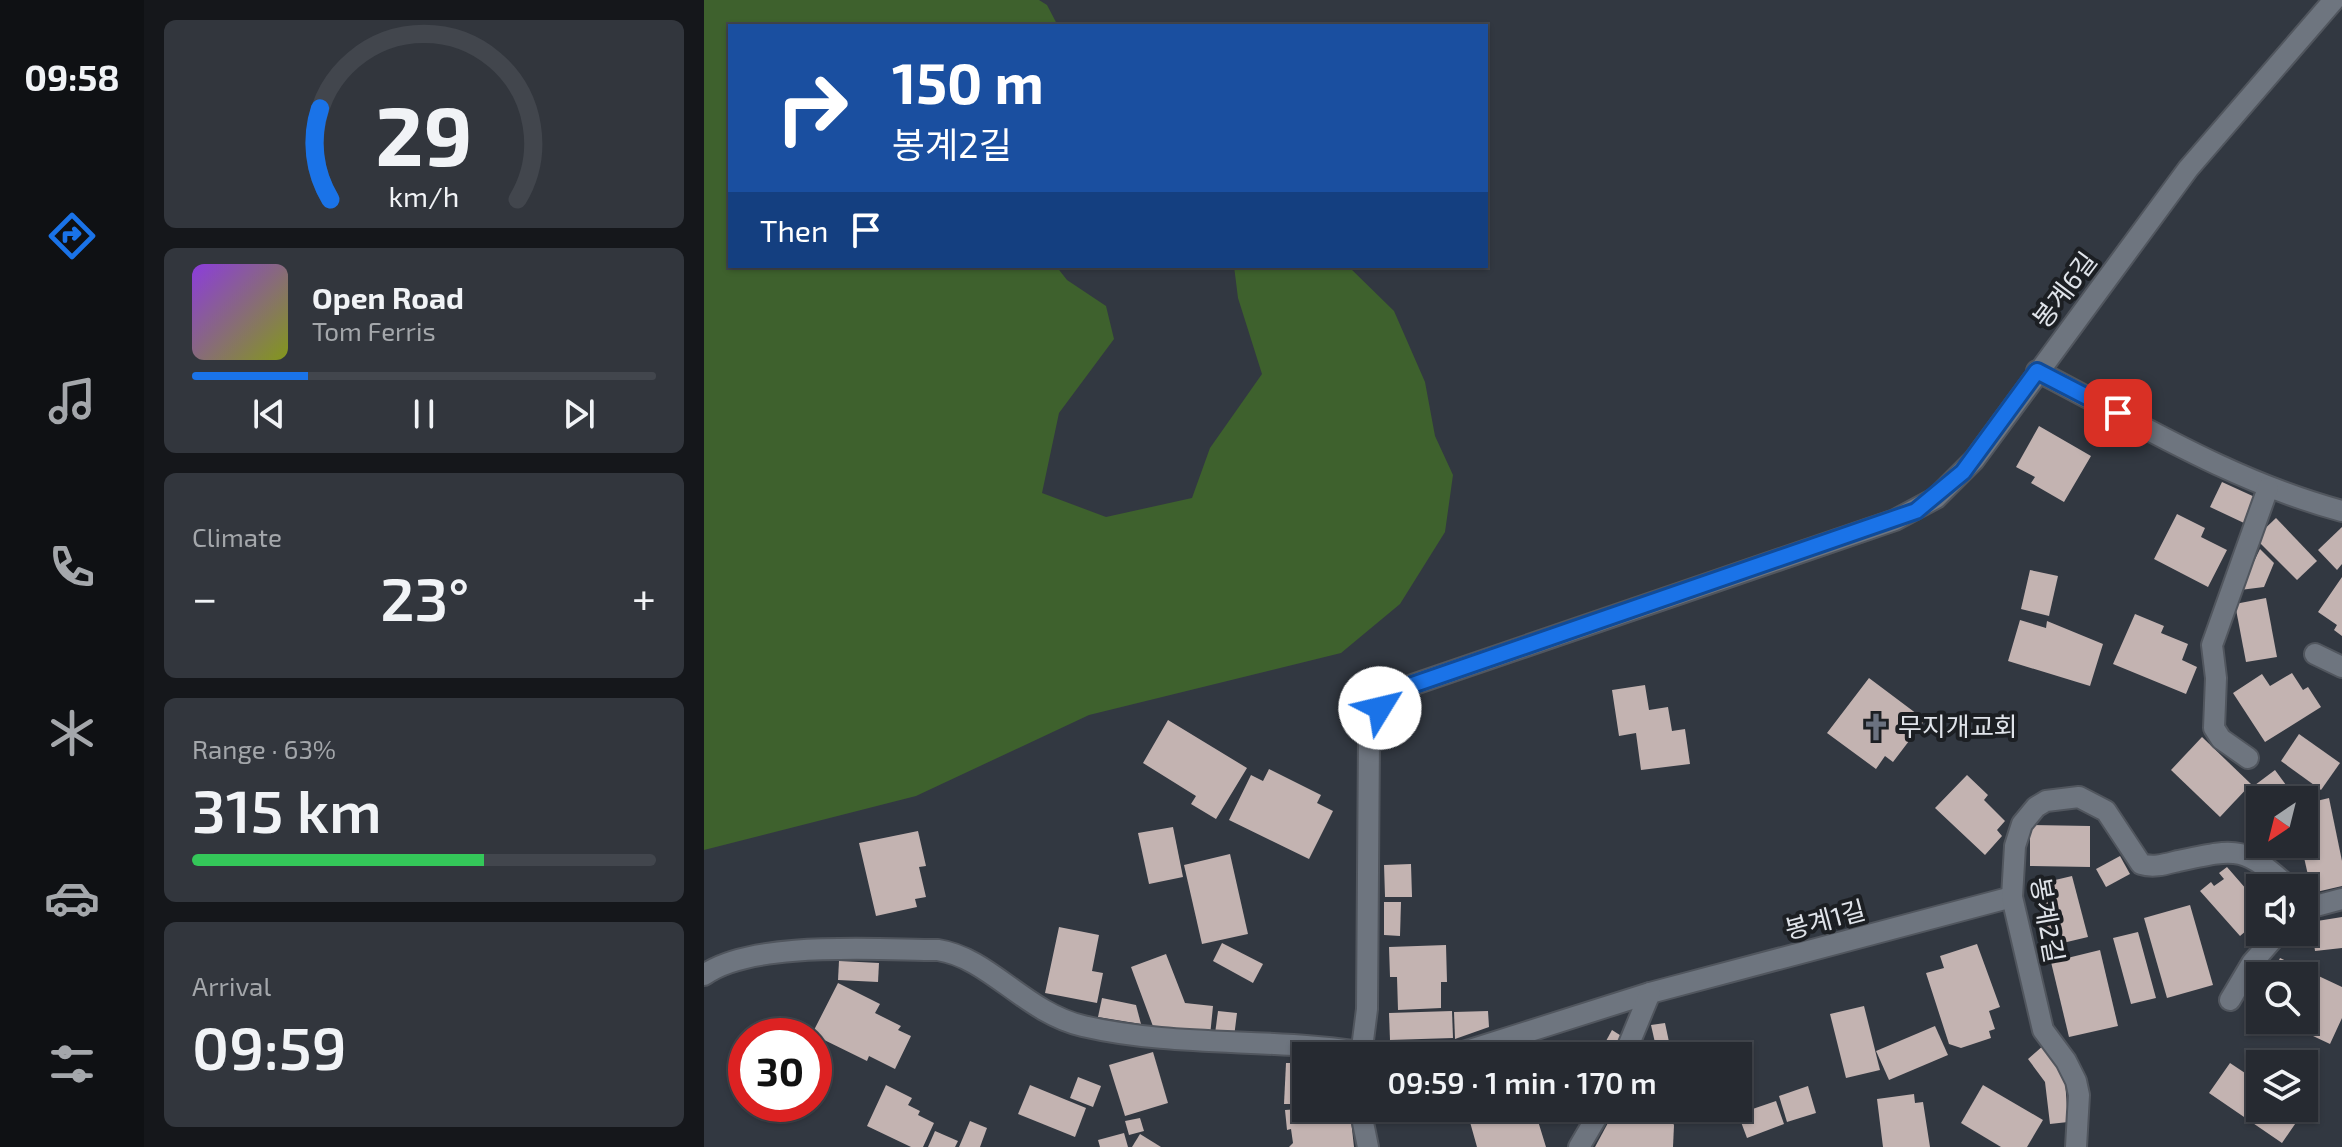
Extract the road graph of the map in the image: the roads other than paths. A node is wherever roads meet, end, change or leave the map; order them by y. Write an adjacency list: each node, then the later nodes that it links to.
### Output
1 (2334, 0): 2 (street, 봉계6길)
2 (2037, 371): 3 (street); 16 (street, 봉계6길)
3 (2268, 488): 4 (street); 7 (street)
4 (2342, 511)
5 (2315, 654): 6 (street)
6 (2342, 667)
7 (2248, 758)
8 (2274, 874): 9 (street, 봉계2길)
9 (2012, 897): 14 (street, 봉계1길); 24 (street, 봉계2길)
10 (2342, 899): 11 (street)
11 (2318, 904)
12 (2267, 946): 15 (street)
13 (704, 975): 19 (street)
14 (1650, 993): 17 (street, 봉계1길); 18 (street)
15 (2230, 1000)
16 (1363, 1042)
17 (1495, 1042)
18 (1630, 1042)
19 (1292, 1048)
20 (1363, 1122): 22 (street)
21 (1594, 1122): 23 (street)
22 (1368, 1147)
23 (1579, 1147)
24 (2076, 1147)

